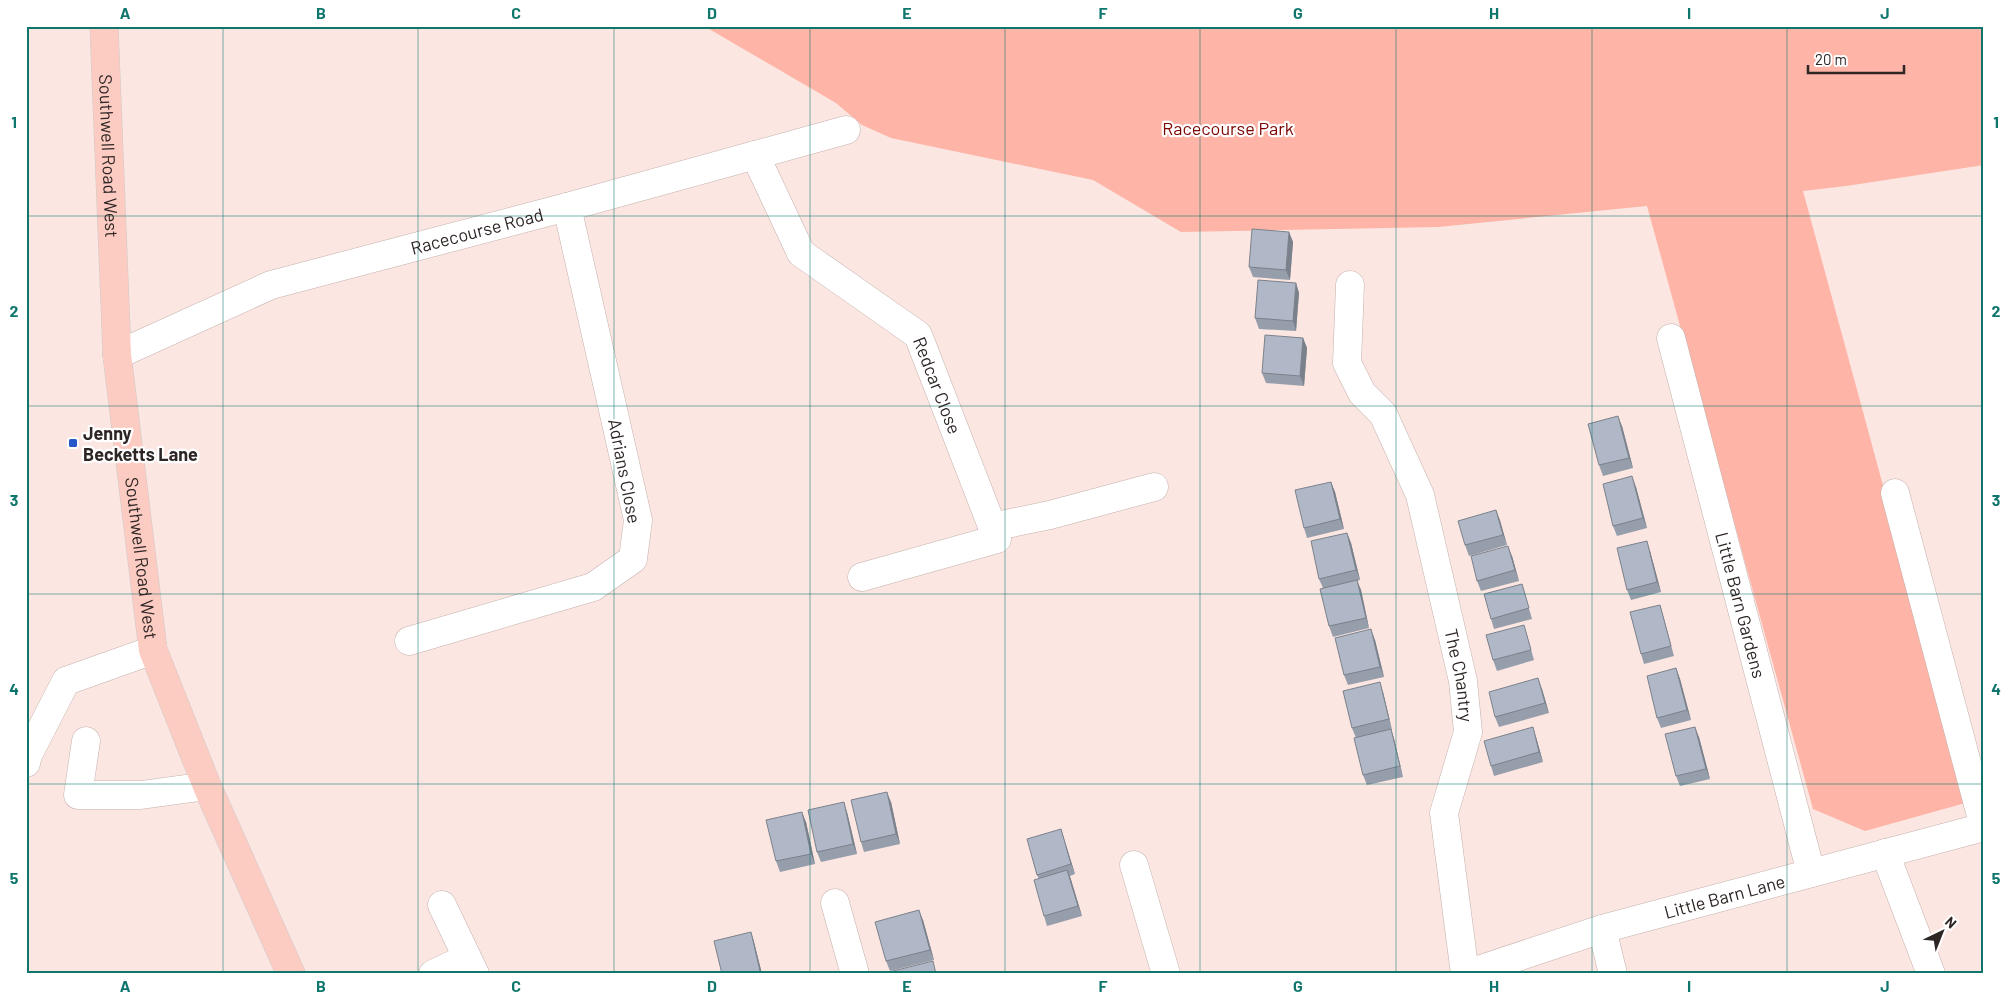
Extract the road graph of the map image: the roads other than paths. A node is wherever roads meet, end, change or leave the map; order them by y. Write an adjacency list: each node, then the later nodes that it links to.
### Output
1 (104, 26): 7 (main road, Southwell Road West)
2 (846, 130): 3 (street, Racecourse Road)
3 (755, 155): 4 (street, Racecourse Road); 10 (street, Redcar Close)
4 (567, 207): 7 (street, Racecourse Road); 12 (street, Adrians Close)
5 (1350, 285): 29 (street, The Chantry)
6 (1670, 338): 20 (street, Little Barn Gardens)
7 (117, 356): 13 (main road, Southwell Road West)
8 (1154, 487): 10 (street)
9 (1895, 494): 17 (street)
10 (992, 528): 11 (street)
11 (862, 577)
12 (409, 641)
13 (152, 650): 15 (street); 16 (main road, Southwell Road West)
14 (86, 741): 16 (street)
15 (26, 763)
16 (207, 786): 25 (main road, Southwell Road West)
17 (1984, 827): 18 (street, Little Barn Lane)
18 (1885, 853): 20 (street, Little Barn Lane); 31 (street)
19 (1134, 865): 28 (street)
20 (1811, 873): 23 (street, Little Barn Lane)
21 (835, 903): 27 (street)
22 (442, 905): 24 (street)
23 (1602, 929): 29 (street, Little Barn Lane); 30 (street)
24 (471, 966): 26 (street)
25 (291, 974)
26 (433, 974)
27 (856, 974)
28 (1166, 974)
29 (1466, 974)
30 (1613, 974)
31 (1931, 974)

